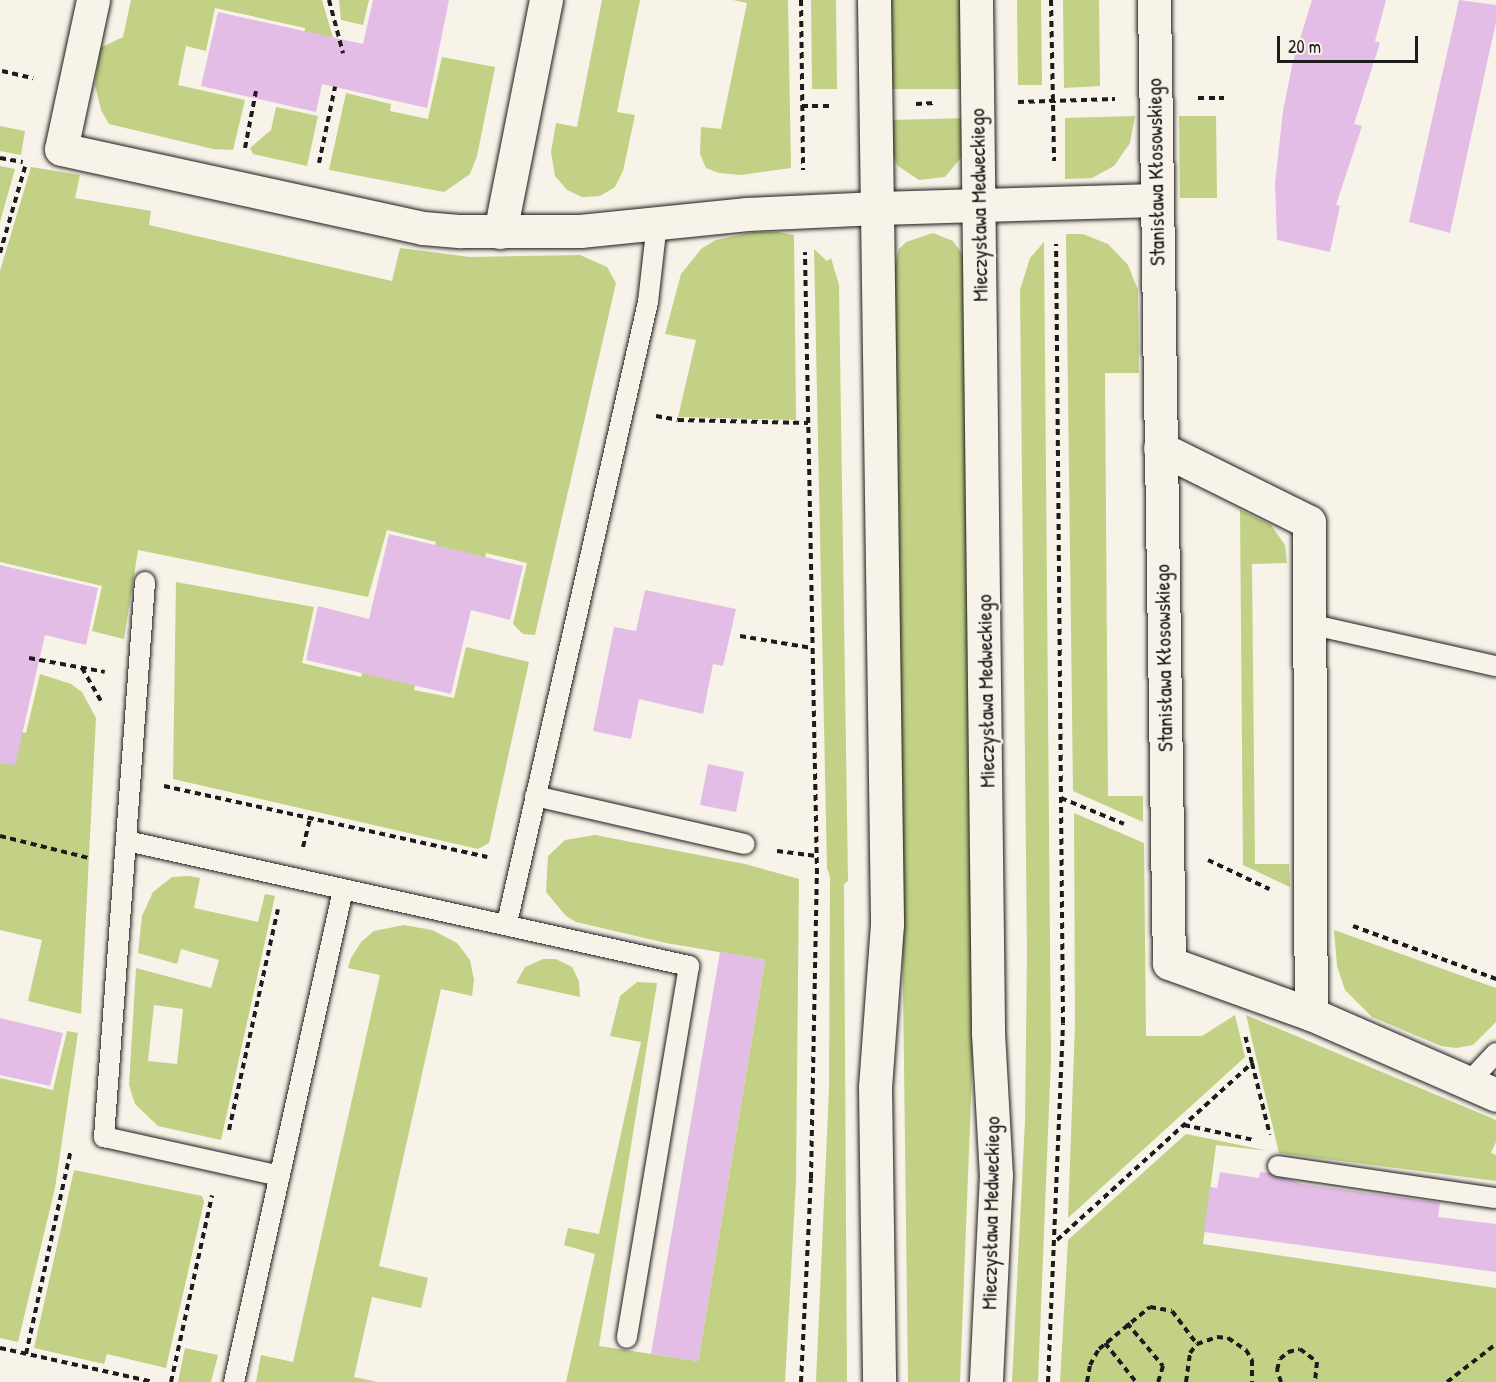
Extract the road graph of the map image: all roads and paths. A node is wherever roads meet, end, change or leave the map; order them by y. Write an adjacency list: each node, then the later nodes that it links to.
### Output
1 (93, 0): 31 (street)
2 (329, 0): 9 (path)
3 (546, 0): 31 (street)
4 (801, 0): 18 (path)
5 (874, 0): 29 (street)
6 (976, 0): 28 (street, Mieczysława Medweckiego)
7 (1051, 0): 14 (path)
8 (1154, 0): 27 (street, Stanisława Kłosowskiego)
9 (343, 53)
10 (2, 71): 11 (path)
11 (35, 79)
12 (335, 87): 25 (path)
13 (256, 91): 22 (path)
14 (1053, 101): 15 (path); 24 (path)
15 (1016, 102)
16 (943, 103): 17 (path)
17 (911, 104)
18 (802, 106): 19 (path); 26 (path)
19 (838, 106)
20 (29, 151): 23 (path)
21 (0, 158): 23 (path)
22 (242, 161)
23 (26, 162): 34 (path)
24 (1054, 168)
25 (316, 176)
26 (803, 180)
27 (1157, 200): 28 (street); 37 (street, Stanisława Kłosowskiego)
28 (980, 205): 29 (street); 92 (street, Mieczysława Medweckiego)
29 (878, 208): 30 (street); 91 (street)
30 (657, 223): 31 (street); 46 (lane)
31 (500, 232)
32 (1056, 235): 47 (path)
33 (805, 250): 36 (path)
34 (0, 253)
35 (678, 420): 36 (path)
36 (808, 423): 41 (path)
37 (1160, 448): 39 (street); 65 (street, Stanisława Kłosowskiego)
38 (145, 582): 44 (lane)
39 (1309, 624): 43 (lane); 65 (street)
40 (740, 636): 41 (path)
41 (812, 648): 57 (path)
42 (29, 658): 44 (path)
43 (1496, 666)
44 (139, 678): 52 (lane)
45 (152, 783): 48 (path)
46 (535, 796): 53 (lane); 62 (lane)
47 (1061, 798): 50 (path); 78 (path)
48 (310, 819): 49 (path); 54 (path)
49 (308, 828)
50 (1134, 828)
51 (0, 836): 58 (path)
52 (127, 841): 59 (lane); 75 (lane)
53 (745, 844)
54 (494, 850)
55 (803, 855): 57 (path)
56 (1197, 855): 60 (path)
57 (817, 856): 90 (path)
58 (96, 860)
59 (343, 890): 62 (lane); 75 (lane)
60 (1280, 893)
61 (280, 898): 71 (path)
62 (507, 923): 81 (lane)
63 (1345, 923): 64 (path)
64 (1496, 979)
65 (1311, 1014): 69 (street, Stanisława Kłosowskiego)
66 (1243, 1025): 68 (path)
67 (1496, 1053): 69 (lane)
68 (1252, 1063): 70 (path); 73 (path)
69 (1482, 1089)
70 (1184, 1125): 72 (path); 78 (path)
71 (227, 1140)
72 (1261, 1142)
73 (1272, 1144)
74 (1278, 1166): 77 (lane)
75 (280, 1176): 89 (lane)
76 (214, 1185): 88 (path)
77 (1496, 1198)
78 (1057, 1240): 93 (path)
79 (43, 1276): 86 (path)
80 (1127, 1323): 82 (path); 83 (path); 96 (path)
81 (627, 1338)
82 (1105, 1344): 94 (path); 95 (path)
83 (1197, 1344): 97 (path); 98 (path)
84 (1496, 1344): 101 (path)
85 (0, 1348): 86 (path)
86 (26, 1354): 87 (path)
87 (153, 1382)
88 (171, 1382)
89 (234, 1382)
90 (801, 1382)
91 (879, 1382)
92 (986, 1382)
93 (1048, 1382)
94 (1088, 1382)
95 (1136, 1382)
96 (1158, 1382)
97 (1186, 1382)
98 (1252, 1382)
99 (1281, 1382): 100 (path)
100 (1315, 1382)
101 (1447, 1382)

